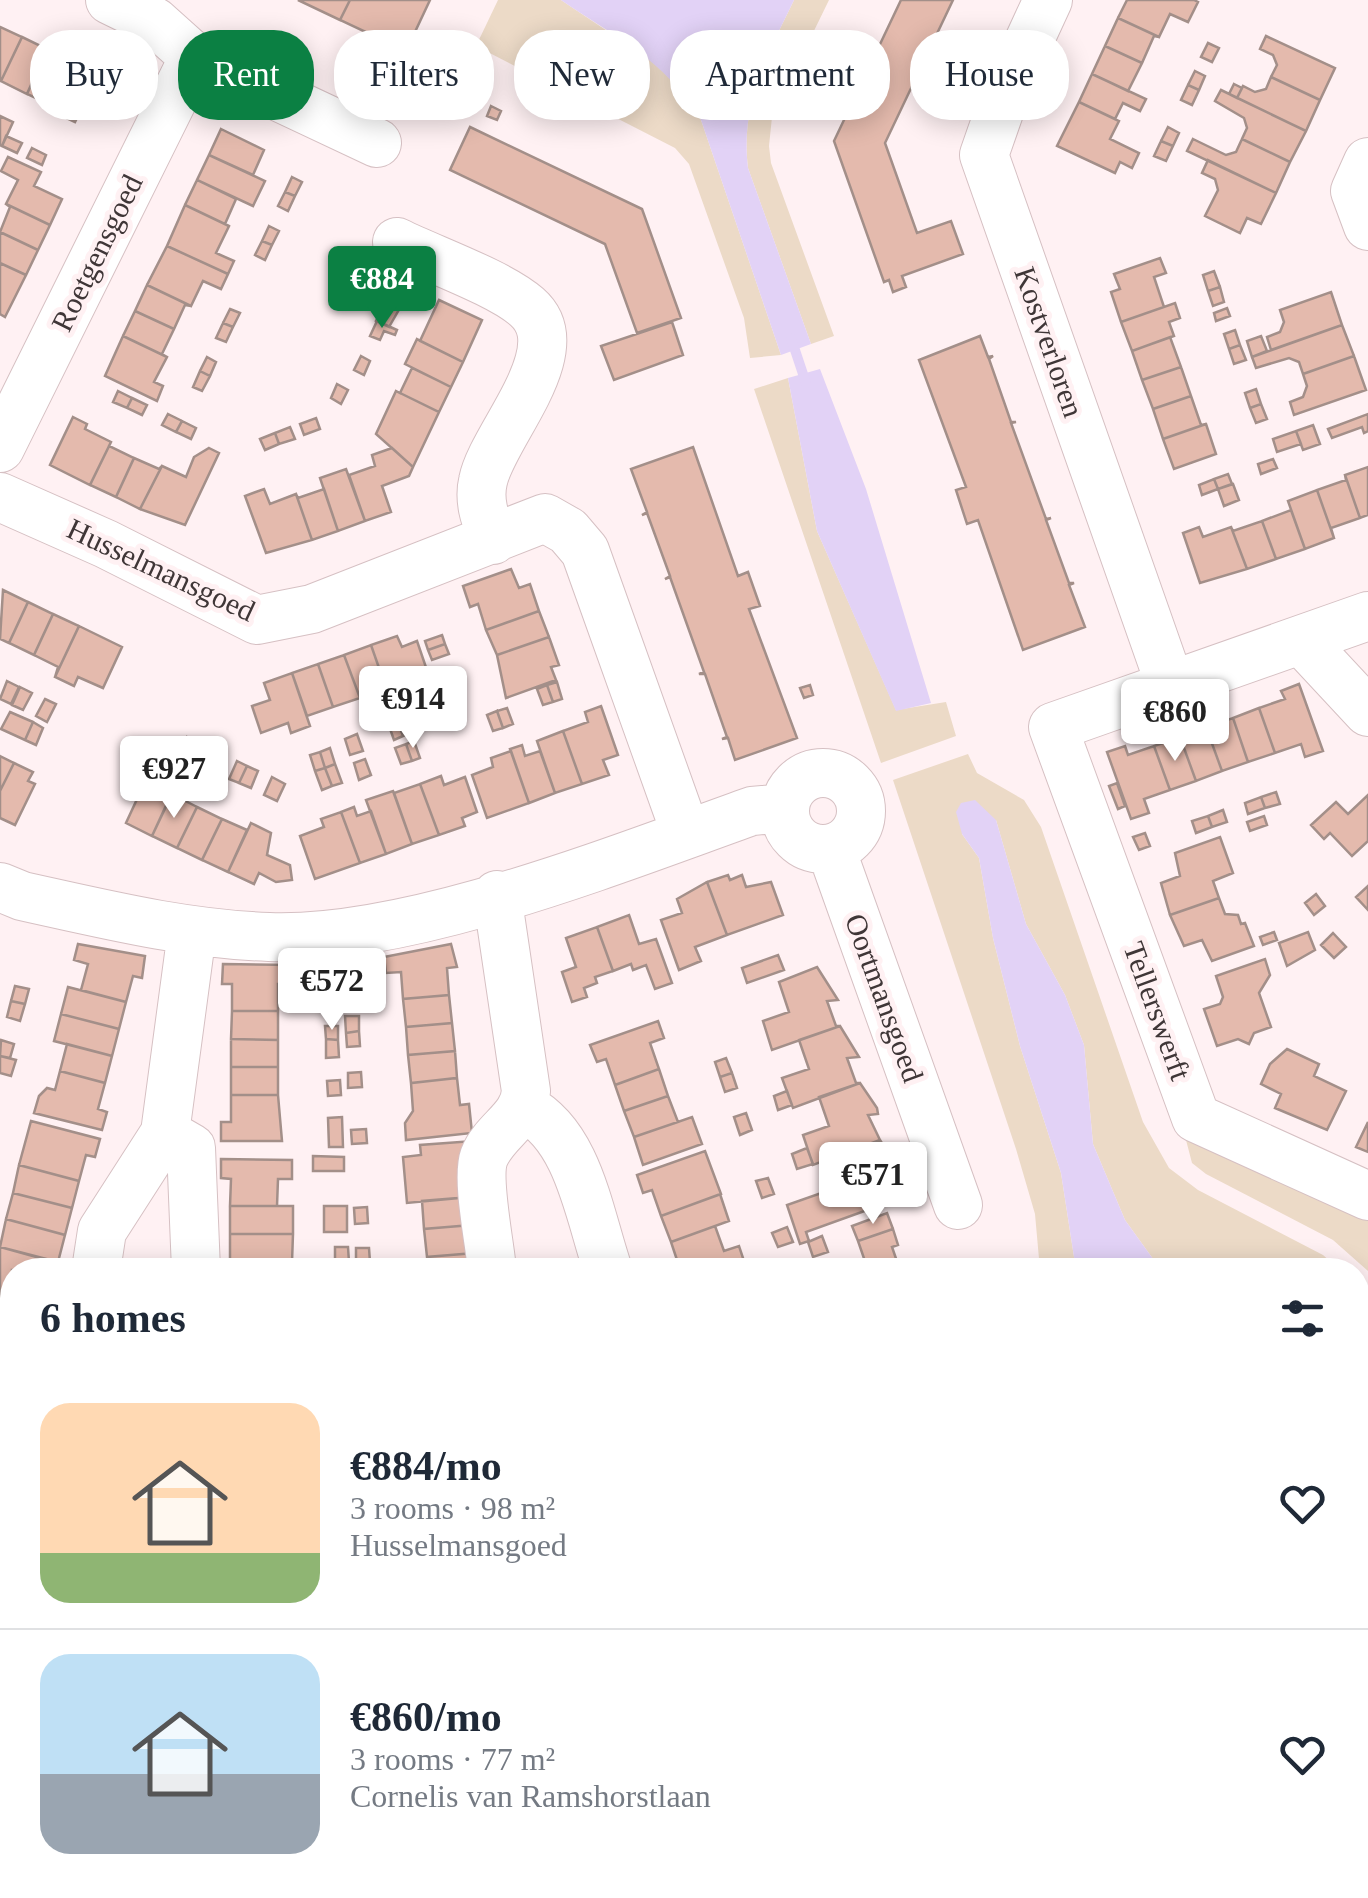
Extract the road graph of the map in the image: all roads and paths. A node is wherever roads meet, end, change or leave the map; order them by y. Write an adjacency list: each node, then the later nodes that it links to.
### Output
1 (110, 0): 3 (street)
2 (1048, 0): 15 (street, Kostverloren)
3 (178, 43)
4 (178, 90): 10 (street, Roetgensgoed)
5 (314, 113): 6 (street)
6 (378, 143)
7 (1368, 162): 8 (street)
8 (1368, 226)
9 (396, 242): 12 (street)
10 (0, 448)
11 (0, 497): 12 (street, Husselmansgoed)
12 (493, 540): 18 (street, Husselmansgoed)
13 (1368, 616): 14 (street)
14 (1302, 640): 15 (street); 16 (street)
15 (1171, 687): 25 (street, Tellerswerft)
16 (1368, 712)
17 (785, 808): 18 (street); 19 (street); 19 (street)
18 (686, 834): 21 (street)
19 (831, 849): 26 (street, Oortmansgoed)
20 (0, 887): 22 (street)
21 (497, 895): 22 (street); 23 (street)
22 (192, 932): 24 (street)
23 (525, 1108): 29 (street); 30 (street)
24 (165, 1133): 27 (street); 28 (street)
25 (1368, 1196)
26 (958, 1205)
27 (98, 1258)
28 (196, 1258)
29 (491, 1258)
30 (604, 1258)

